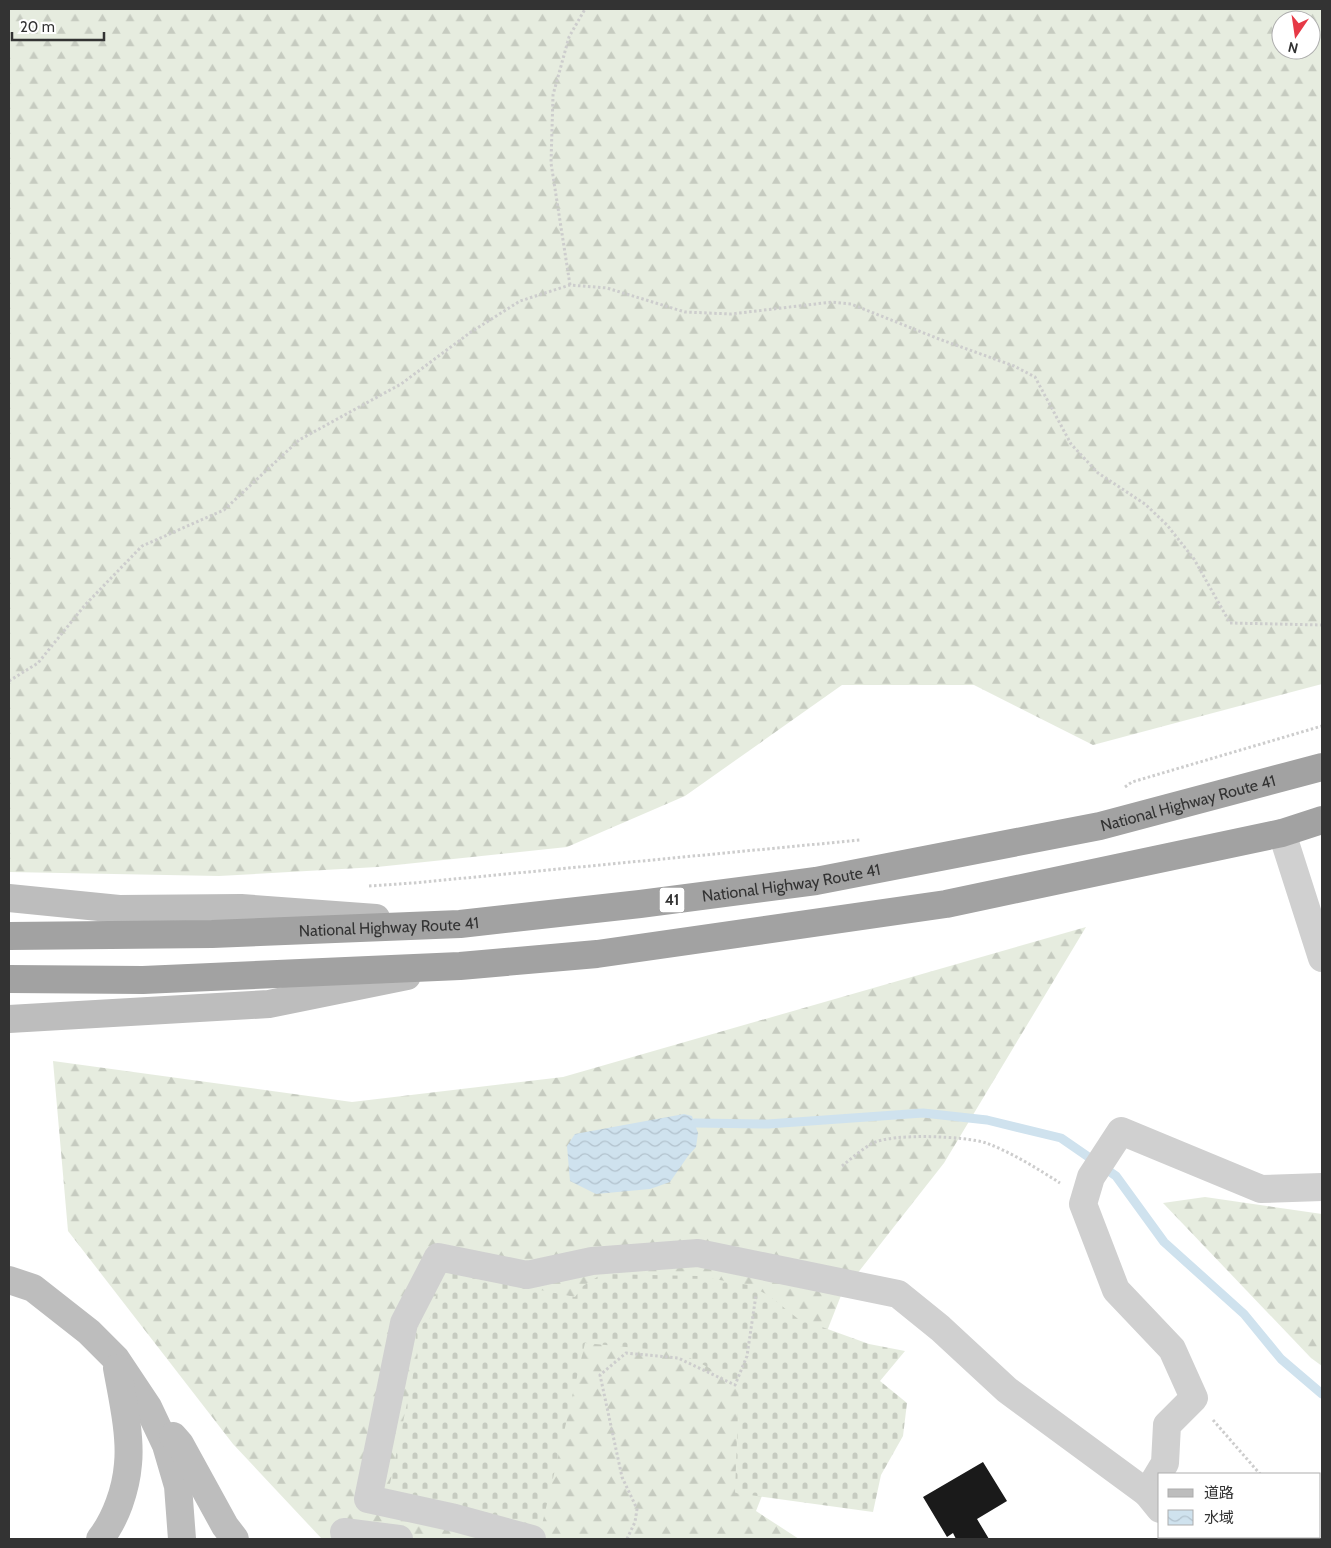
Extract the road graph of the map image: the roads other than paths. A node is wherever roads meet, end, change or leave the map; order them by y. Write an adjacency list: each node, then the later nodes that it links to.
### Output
1 (1322, 766): 5 (highway, National Highway Route 41 / 41)
2 (1322, 820): 3 (highway)
3 (1282, 833): 7 (street); 8 (highway)
4 (9, 898): 5 (main road)
5 (460, 924): 6 (highway, National Highway Route 41 / 41)
6 (9, 936)
7 (1322, 958)
8 (460, 966): 9 (highway); 10 (main road)
9 (9, 979)
10 (9, 1019)
11 (1322, 1187): 15 (street)
12 (9, 1280): 13 (main road)
13 (116, 1359): 14 (main road); 19 (main road)
14 (148, 1407): 20 (main road); 21 (main road); 22 (main road)
15 (1162, 1473)
16 (1158, 1485): 17 (street)
17 (1153, 1501): 24 (street)
18 (344, 1532): 23 (street)
19 (100, 1539)
20 (166, 1539)
21 (182, 1539)
22 (235, 1539)
23 (399, 1539)
24 (532, 1539)

